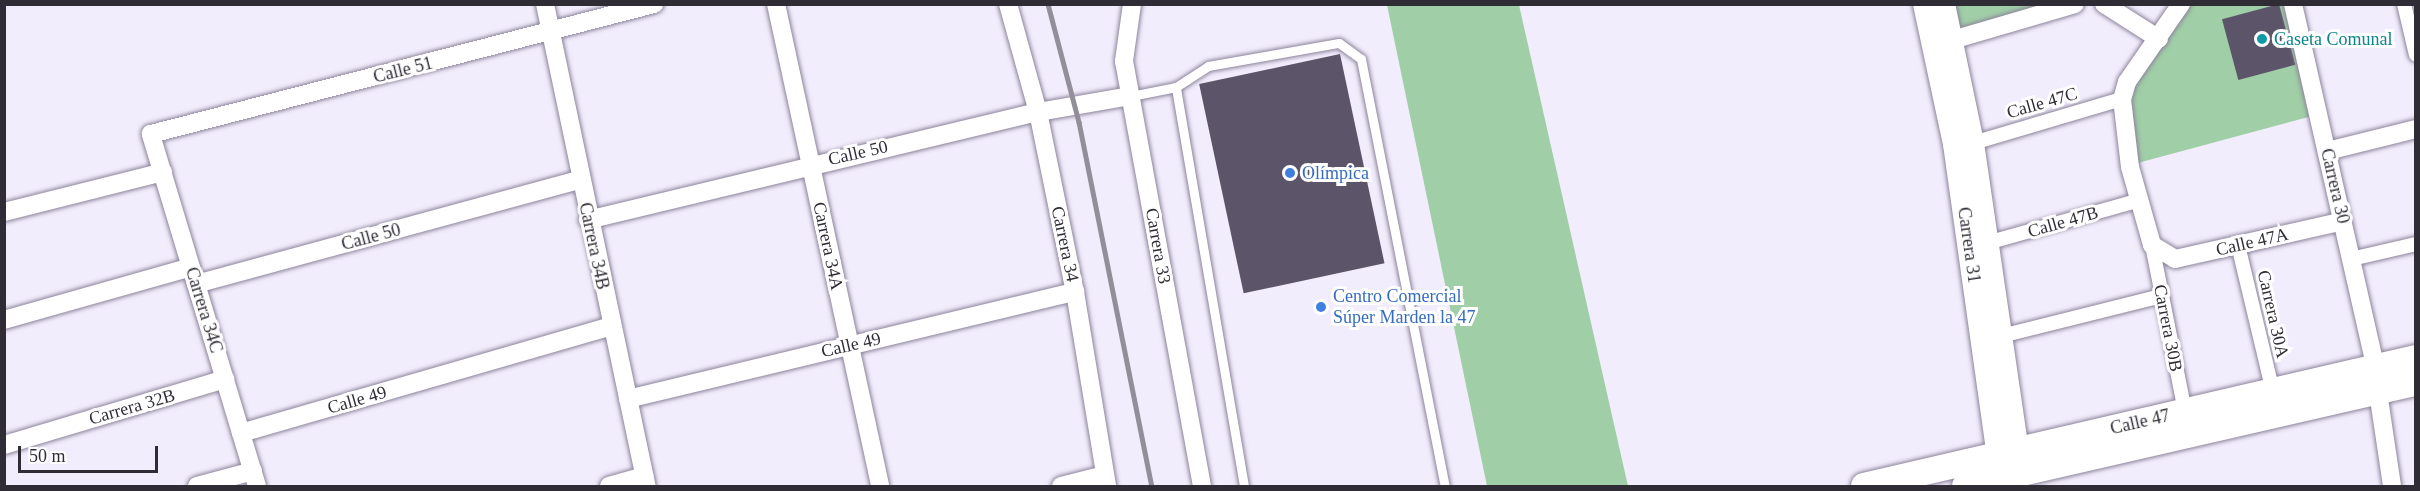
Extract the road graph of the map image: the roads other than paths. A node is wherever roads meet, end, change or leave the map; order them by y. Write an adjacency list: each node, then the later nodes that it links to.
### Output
1 (545, 4): 13 (street, Carrera 34B)
2 (654, 4): 13 (street, Calle 51)
3 (776, 4): 25 (street, Carrera 34A)
4 (1008, 4): 20 (street, Carrera 34)
5 (1132, 4): 19 (street, Carrera 33)
6 (1924, 4): 35 (street, Carrera 31)
7 (1944, 4): 15 (street, Carrera 31)
8 (2075, 4): 15 (street)
9 (2104, 4): 14 (street)
10 (2181, 4): 14 (street)
11 (2294, 4): 24 (street, Carrera 30)
12 (2404, 4): 16 (street)
13 (551, 33): 22 (street, Calle 51); 27 (street, Carrera 34B)
14 (2159, 39): 18 (street)
15 (1952, 40): 23 (street, Carrera 31)
16 (2415, 55)
17 (1176, 87): 19 (lane); 62 (lane); 63 (lane)
18 (2125, 90): 23 (street, Calle 47C); 28 (street, Carrera 30B)
19 (1131, 96): 20 (street, Calle 50); 61 (street, Carrera 33)
20 (1038, 112): 25 (street, Calle 50); 38 (street, Carrera 34)
21 (2415, 129): 24 (street)
22 (151, 134): 26 (street, Carrera 34C)
23 (1973, 143): 35 (street, Carrera 31)
24 (2327, 151): 31 (street, Carrera 30)
25 (810, 164): 30 (street, Calle 50); 43 (street, Carrera 34A)
26 (163, 172): 29 (street); 37 (street, Carrera 34C)
27 (579, 180): 30 (street, Carrera 34B); 37 (street, Calle 50)
28 (2140, 200): 34 (street, Carrera 30B); 35 (street, Calle 47B)
29 (4, 213)
30 (588, 220): 41 (street, Carrera 34B)
31 (2343, 221): 33 (street, Calle 47A); 36 (street, Carrera 30)
32 (2415, 244): 36 (street)
33 (2238, 245): 34 (street, Calle 47A); 48 (street, Carrera 30A)
34 (2157, 249): 39 (street, Carrera 30B)
35 (1983, 256): 42 (street, Carrera 31); 53 (street, Carrera 31)
36 (2351, 259): 46 (street, Carrera 30)
37 (194, 275): 40 (street, Calle 50); 45 (street, Carrera 34C)
38 (1076, 292): 43 (street, Calle 49); 56 (street, Carrera 34)
39 (2162, 296): 42 (street); 50 (street, Carrera 30B)
40 (4, 320)
41 (611, 326): 49 (street, Carrera 34B); 51 (street, Calle 49)
42 (2001, 336): 53 (street, Carrera 31)
43 (850, 345): 49 (street, Calle 49); 59 (street, Carrera 34A)
44 (2415, 358): 46 (main road, Calle 47)
45 (225, 379): 51 (street, Carrera 34C); 52 (street, Carrera 32B)
46 (2377, 380): 47 (main road, Calle 47); 48 (main road, Calle 47); 53 (main road, Calle 47); 66 (street, Carrera 30)
47 (2415, 383)
48 (2273, 392): 50 (main road, Calle 47)
49 (628, 399): 55 (street, Carrera 34B)
50 (2185, 412): 53 (main road, Calle 47)
51 (241, 433): 54 (street, Carrera 34C)
52 (4, 444)
53 (2011, 471): 64 (main road, Calle 47); 65 (main road, Calle 47)
54 (255, 478): 57 (street)
55 (646, 481): 58 (street)
56 (1106, 481): 60 (street)
57 (197, 486)
58 (609, 486)
59 (880, 486)
60 (1061, 486)
61 (1202, 486)
62 (1244, 486)
63 (1445, 486)
64 (1864, 486)
65 (1965, 486)
66 (2392, 486)

